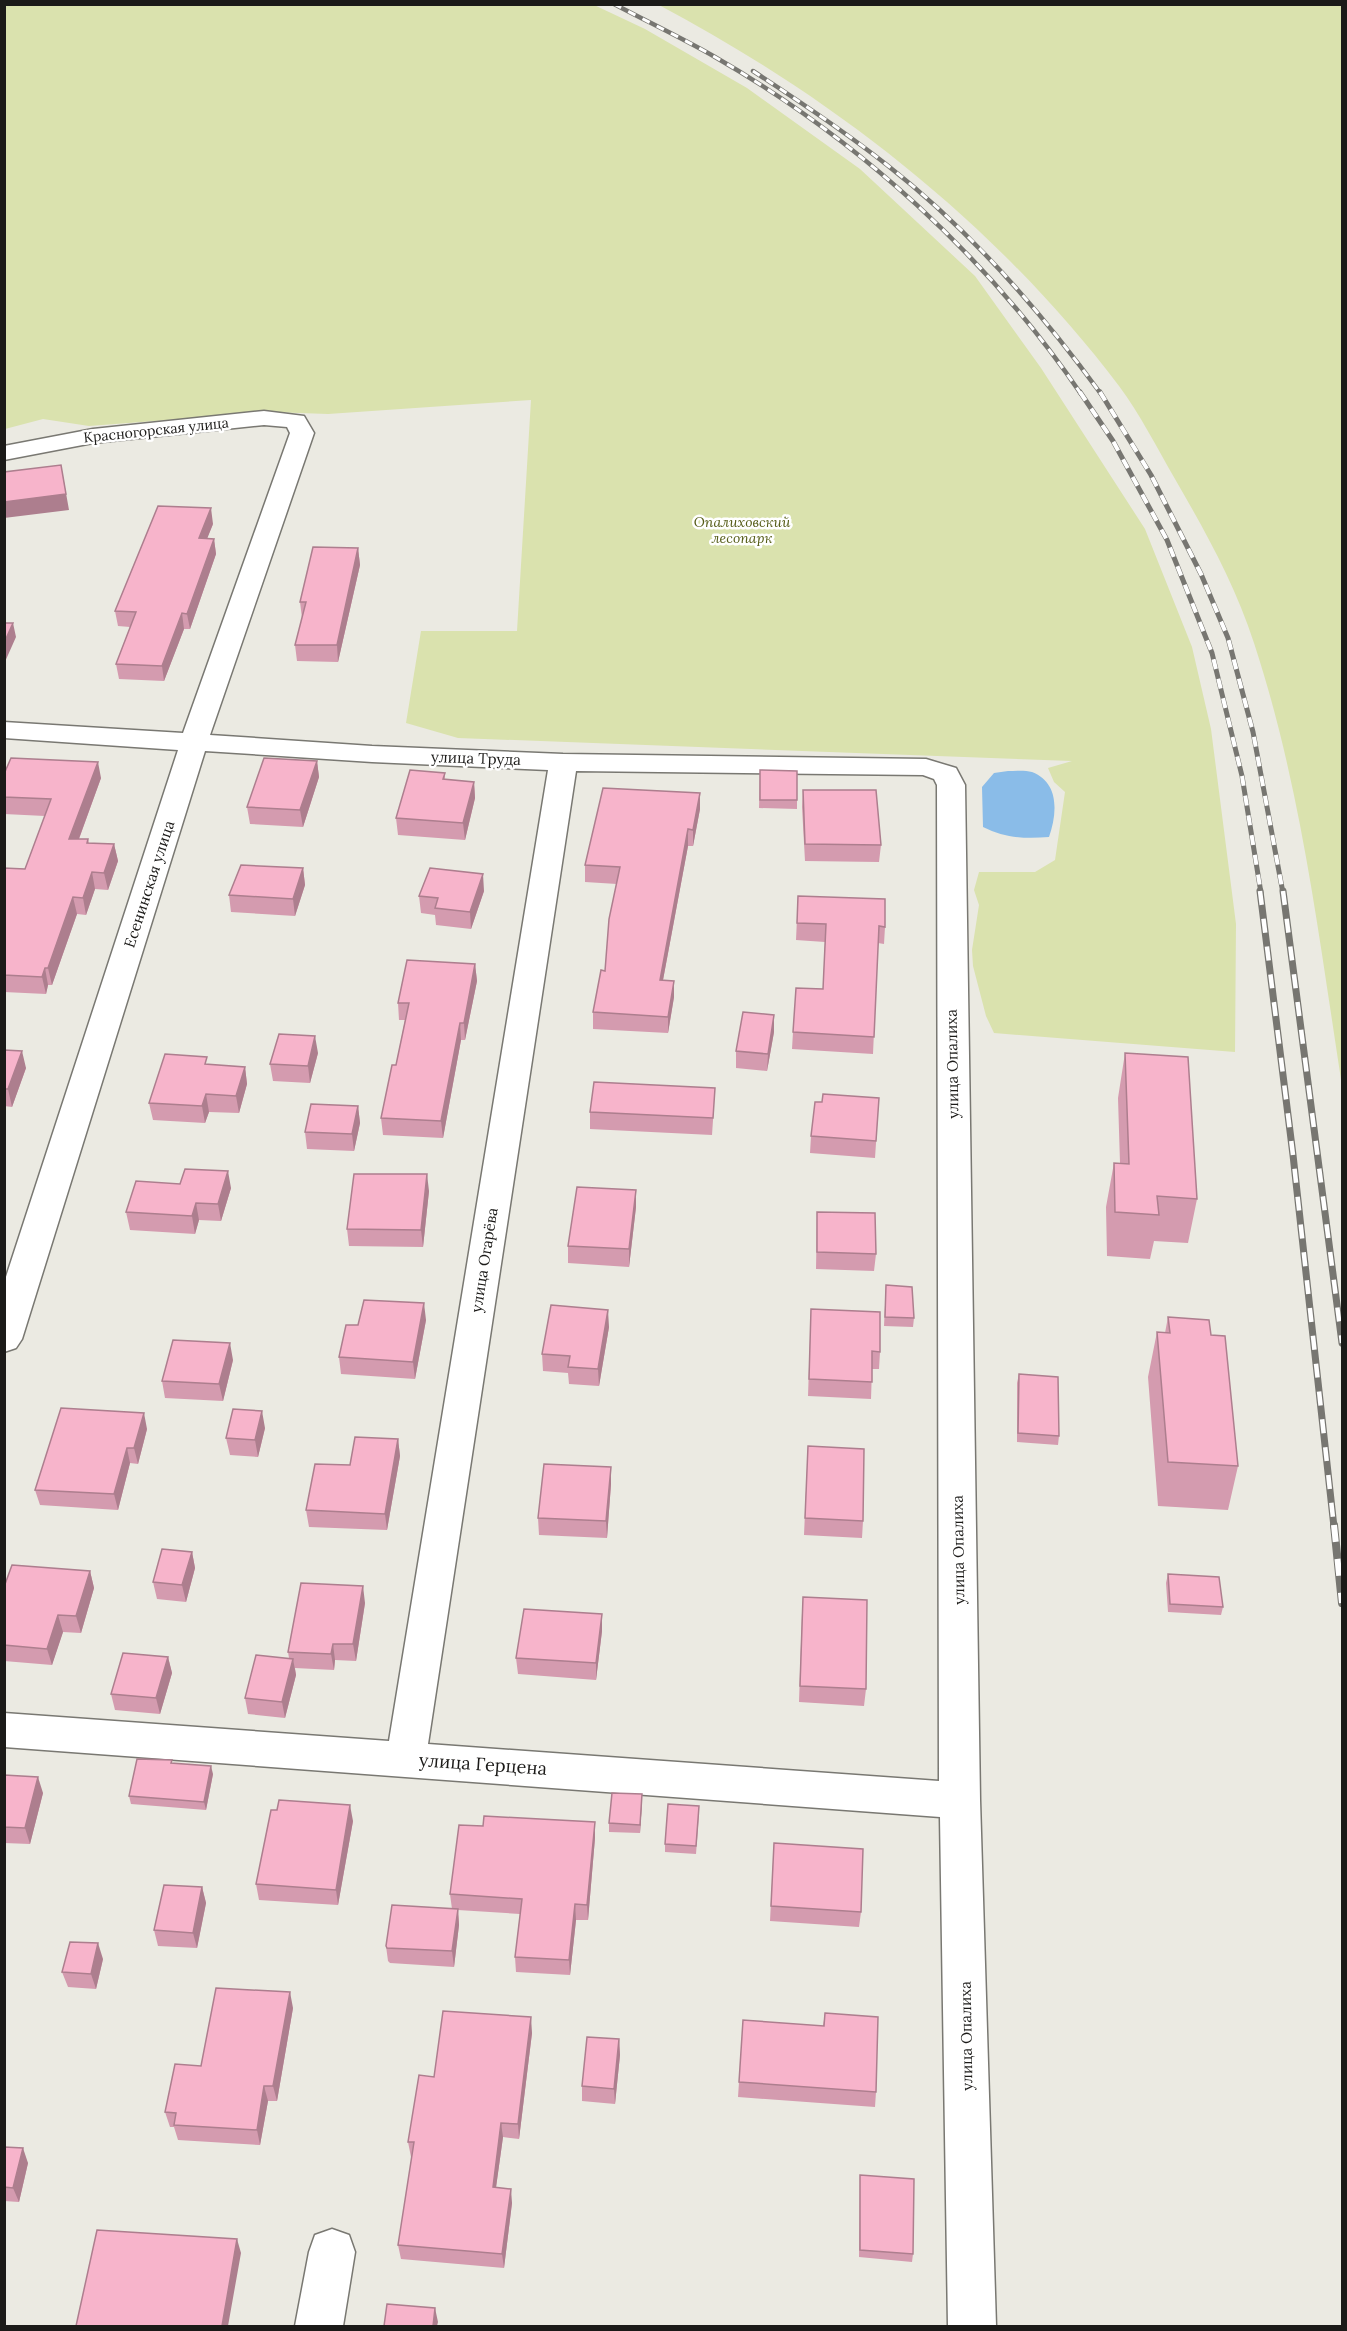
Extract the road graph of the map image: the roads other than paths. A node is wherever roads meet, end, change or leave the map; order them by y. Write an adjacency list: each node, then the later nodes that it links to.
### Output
1 (302, 433): 2 (street, Красногорская улица); 4 (street, Есенинская улица)
2 (4, 453)
3 (4, 730): 4 (street, улица Труда)
4 (194, 742): 5 (street, улица Труда); 7 (street, Есенинская улица)
5 (563, 762): 6 (street, улица Труда); 9 (street, улица Огарёва)
6 (946, 774): 10 (street, улица Опалиха)
7 (4, 1339)
8 (4, 1730): 9 (street, улица Герцена)
9 (406, 1758): 10 (street, улица Герцена)
10 (960, 1800): 13 (street, улица Опалиха)
11 (332, 2252): 12 (street)
12 (320, 2326)
13 (972, 2326)

